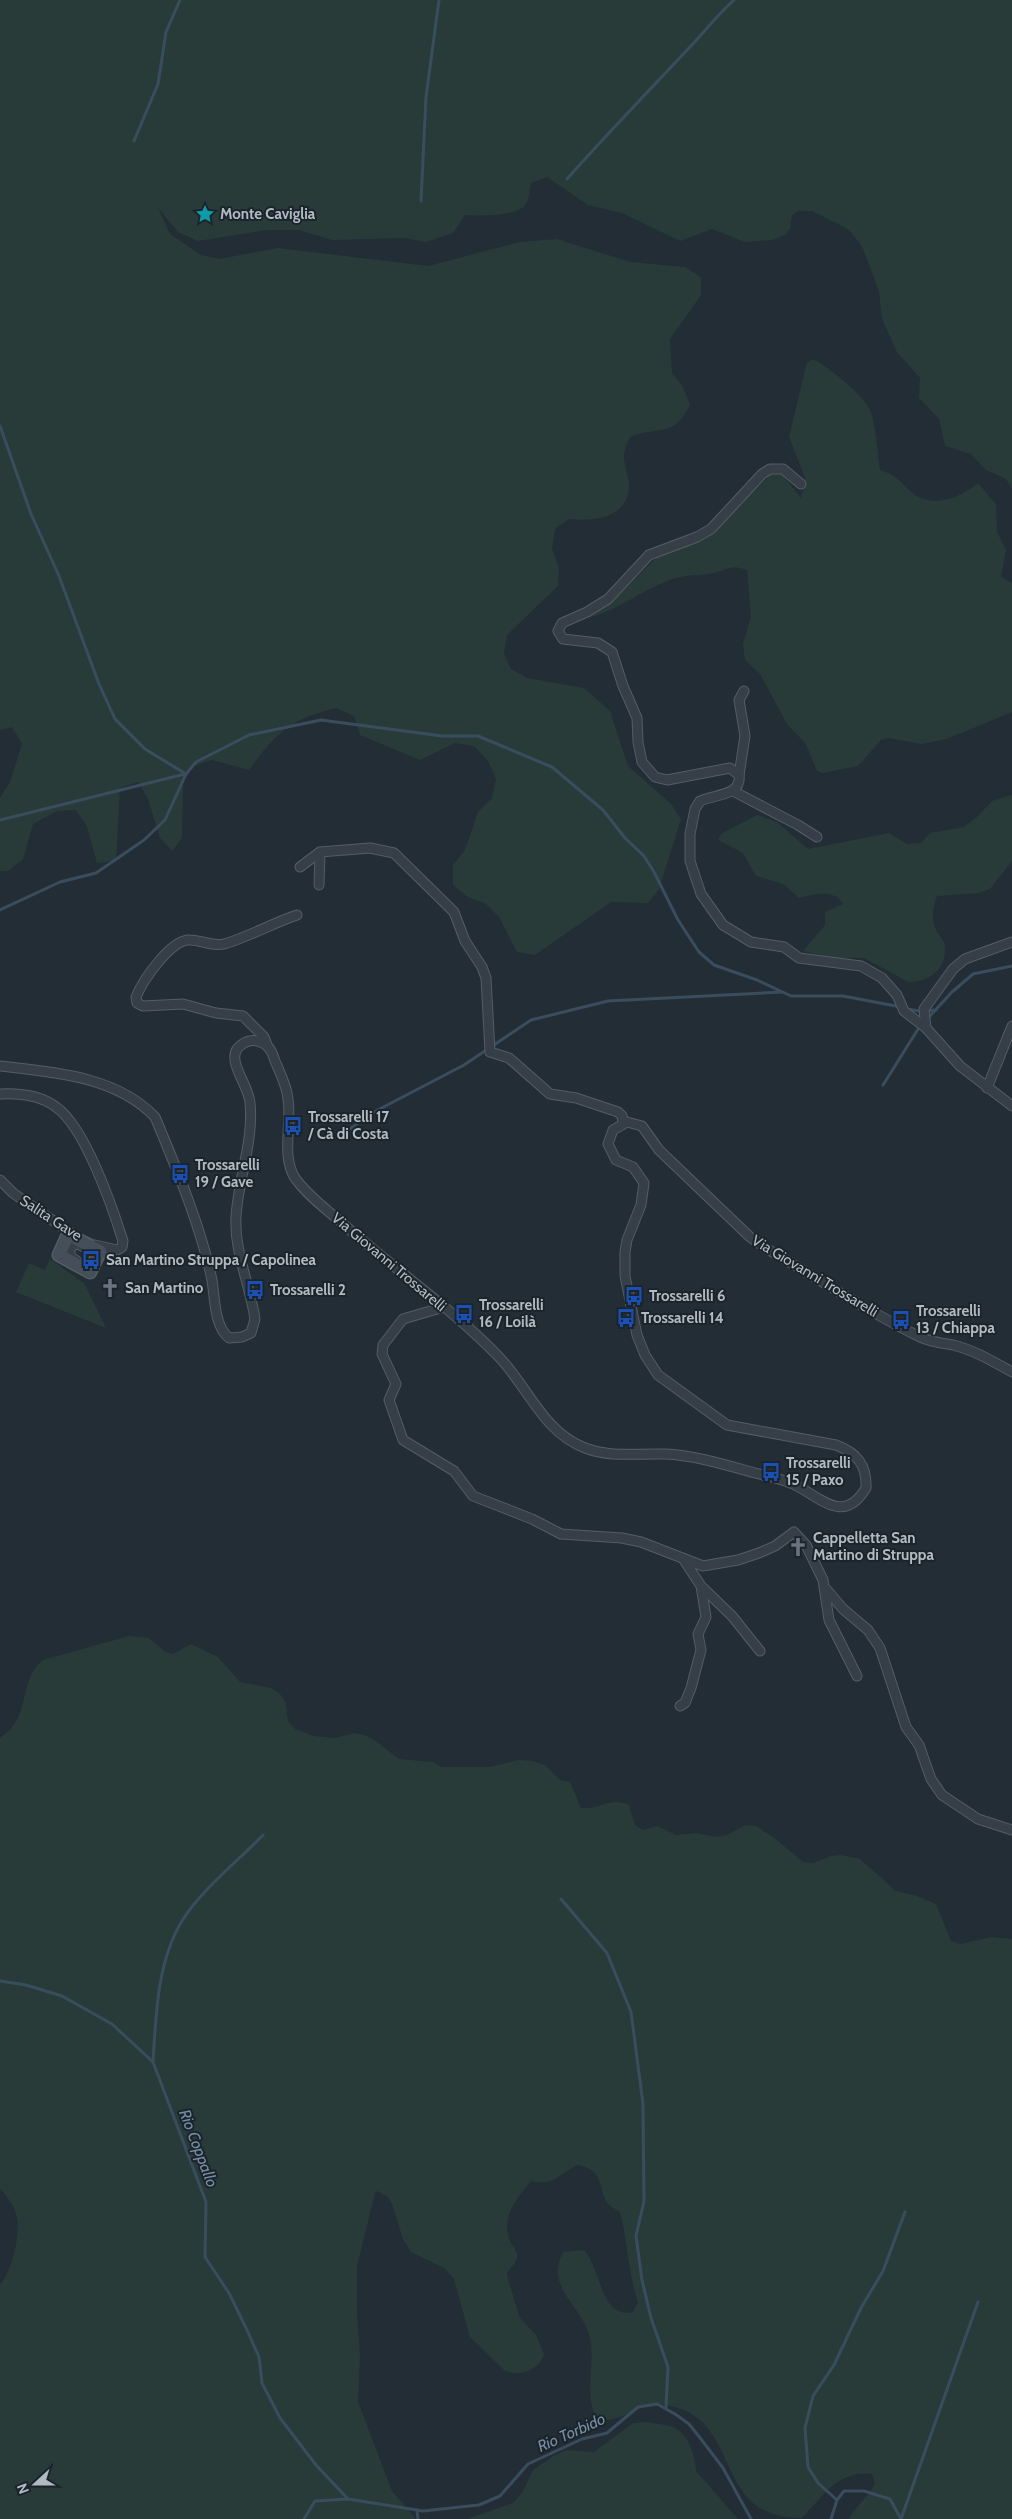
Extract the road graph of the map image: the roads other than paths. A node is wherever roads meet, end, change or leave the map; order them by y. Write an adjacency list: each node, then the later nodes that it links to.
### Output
1 (801, 484): 3 (street)
2 (744, 691): 3 (street)
3 (739, 775): 4 (street)
4 (733, 791): 5 (street); 12 (street)
5 (817, 837)
6 (320, 852): 7 (street); 8 (street); 18 (street)
7 (300, 867)
8 (319, 885)
9 (296, 914): 13 (street, Via Giovanni Trossarelli)
10 (1012, 942): 12 (street)
11 (1012, 1026): 15 (street)
12 (926, 1028): 15 (street)
13 (267, 1045): 14 (street); 20 (street, Via Giovanni Trossarelli)
14 (0, 1066)
15 (988, 1088): 17 (street)
16 (0, 1094): 19 (street, Salita Gave)
17 (1012, 1106)
18 (623, 1122): 20 (street, Via Giovanni Trossarelli); 21 (street, Via Giovanni Trossarelli)
19 (0, 1180)
20 (444, 1307): 22 (street)
21 (1012, 1372)
22 (684, 1558): 23 (street); 24 (street)
23 (701, 1586): 25 (street); 27 (street)
24 (826, 1589): 26 (street); 28 (street)
25 (760, 1650)
26 (857, 1676)
27 (680, 1706)
28 (1012, 1830)

